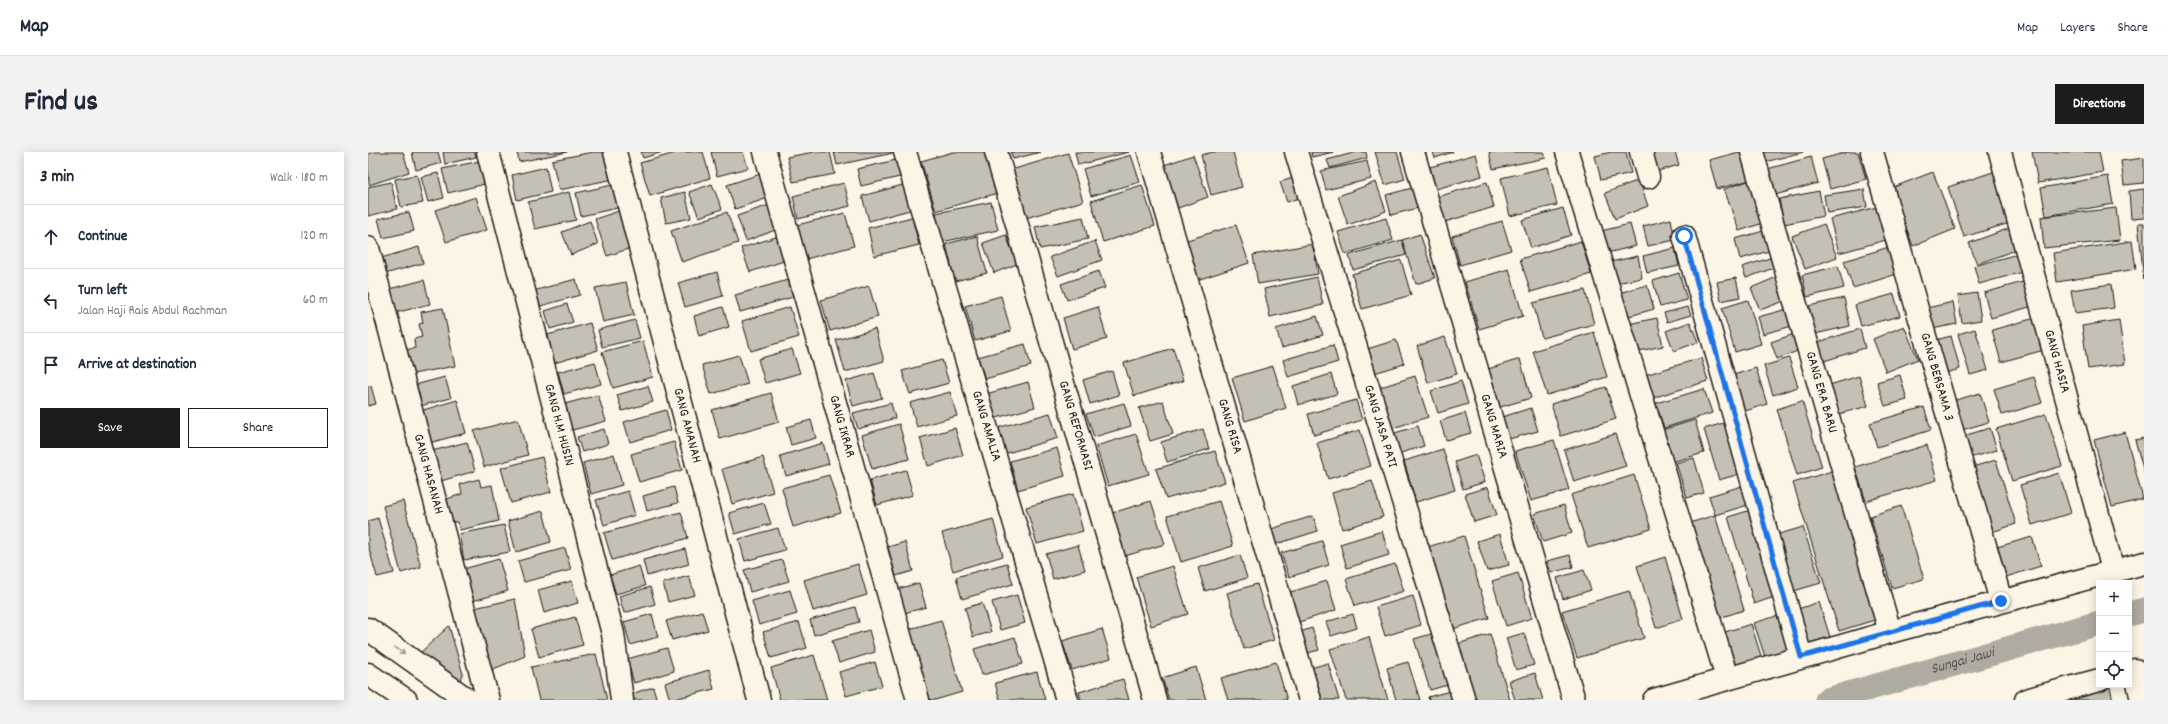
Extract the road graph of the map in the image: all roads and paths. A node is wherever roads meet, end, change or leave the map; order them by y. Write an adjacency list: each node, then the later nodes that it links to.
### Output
1 (488, 152): 31 (street, GANG H.M HUSIN)
2 (615, 152): 32 (street, GANG AMANAH)
3 (765, 152): 33 (street, GANG IKRAR)
4 (905, 152): 34 (street, GANG AMALIA)
5 (996, 152): 35 (street, GANG REFORMASI)
6 (1149, 152): 36 (street, GANG RISA)
7 (1296, 152): 37 (street, GANG JASA PATI)
8 (1413, 152): 38 (street, GANG MARIA)
9 (1567, 152): 25 (street)
10 (1640, 152): 14 (street)
11 (1752, 152): 21 (street, GANG ERA BARU)
12 (1872, 152): 19 (street, GANG BERSAMA 3)
13 (2000, 152): 18 (street, GANG HASIA)
14 (1648, 177)
15 (1684, 236): 22 (street)
16 (368, 248): 30 (street, GANG HASANAH)
17 (2144, 563): 18 (street)
18 (2113, 570): 19 (street)
19 (2001, 601): 21 (street)
20 (368, 629): 29 (street, one-way to 29)
21 (1890, 632): 22 (street)
22 (1801, 657): 25 (street)
23 (2136, 669): 41 (street)
24 (368, 674): 27 (street)
25 (1727, 678): 39 (street)
26 (2096, 681): 40 (street)
27 (388, 693): 28 (street)
28 (406, 700)
29 (468, 700)
30 (488, 700)
31 (622, 700)
32 (759, 700)
33 (918, 700)
34 (1067, 700)
35 (1155, 700)
36 (1310, 700)
37 (1464, 700)
38 (1574, 700)
39 (1654, 700)
40 (2026, 700)
41 (2142, 700)

